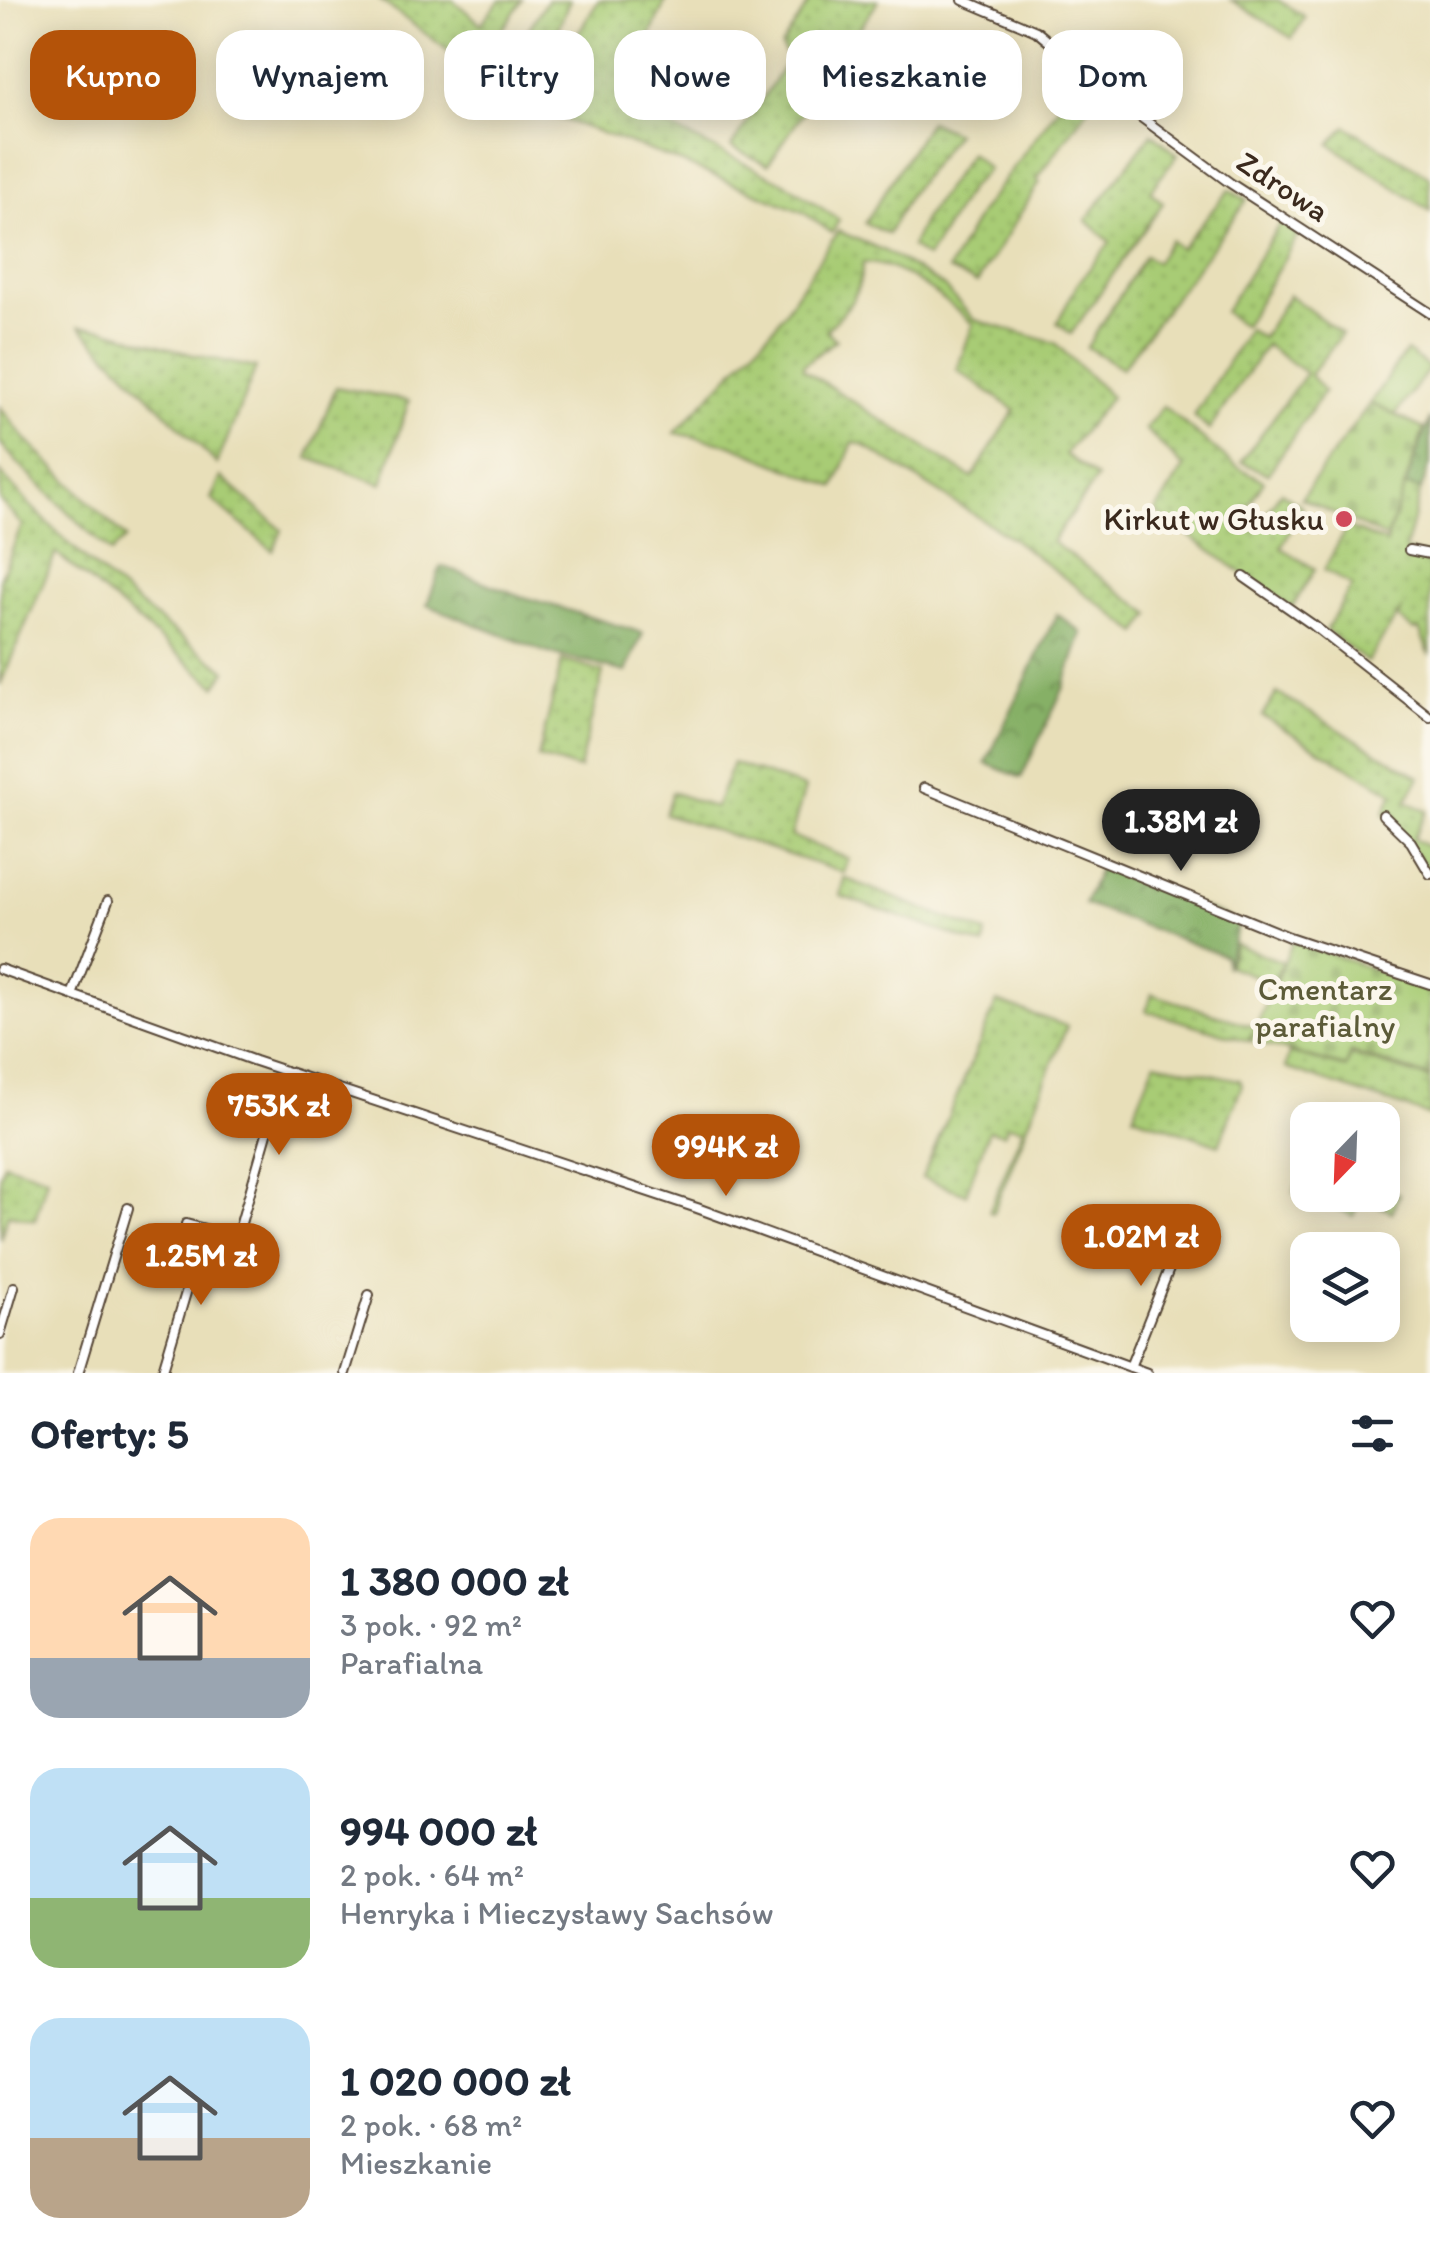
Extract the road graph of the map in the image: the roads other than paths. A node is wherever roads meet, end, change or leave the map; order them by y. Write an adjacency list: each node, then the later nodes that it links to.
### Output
1 (963, 0): 2 (street, Zdrowa)
2 (1430, 312)
3 (1410, 550): 4 (street)
4 (1430, 554)
5 (1244, 577): 6 (street)
6 (1430, 717)
7 (924, 788): 12 (street)
8 (1383, 816): 9 (street)
9 (1430, 874)
10 (108, 901): 13 (street)
11 (0, 968): 13 (street)
12 (1430, 984)
13 (72, 995): 14 (street)
14 (286, 1071): 18 (street); 22 (street)
15 (128, 1208): 23 (street)
16 (186, 1224): 18 (street)
17 (1186, 1224): 22 (street)
18 (206, 1229): 24 (street)
19 (14, 1288): 21 (street)
20 (370, 1294): 25 (street)
21 (0, 1334)
22 (1130, 1366): 26 (street)
23 (78, 1373)
24 (162, 1373)
25 (345, 1373)
26 (1147, 1373)

